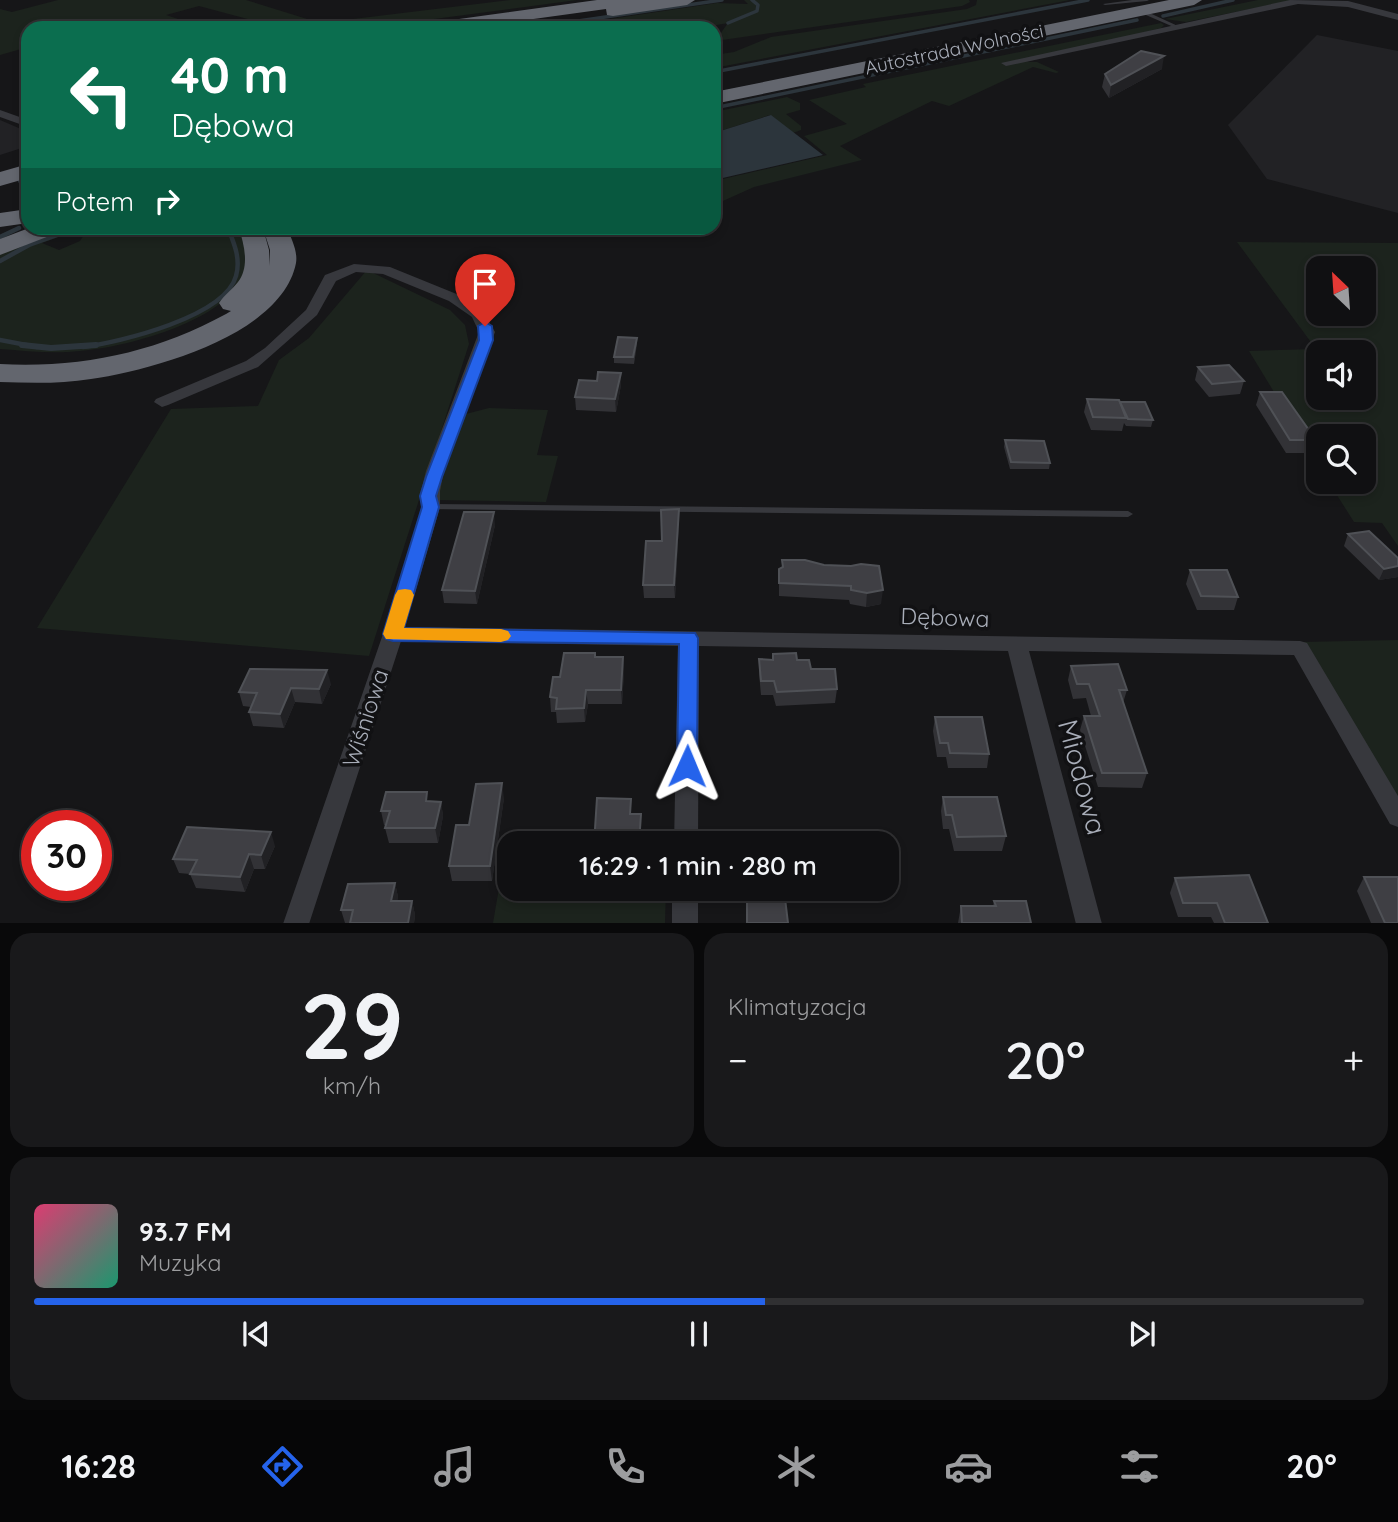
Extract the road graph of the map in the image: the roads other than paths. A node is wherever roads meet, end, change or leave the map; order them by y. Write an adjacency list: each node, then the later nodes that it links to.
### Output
1 (634, 0): 9 (highway)
2 (687, 0): 10 (highway)
3 (1165, 0): 6 (lane)
4 (1194, 0): 6 (highway, Autostrada Wolności)
5 (1371, 0): 7 (street)
6 (1135, 6): 11 (lane); 13 (highway, Autostrada Wolności); 14 (highway, Autostrada Wolności)
7 (1398, 8)
8 (1398, 17): 11 (street)
9 (481, 21)
10 (539, 21)
11 (1178, 27): 12 (street)
12 (1006, 63)
13 (721, 79)
14 (721, 96)
15 (0, 113): 16 (street)
16 (21, 121)
17 (21, 172): 18 (highway)
18 (0, 179)
19 (21, 193): 20 (highway)
20 (0, 196)
21 (21, 217): 22 (highway)
22 (0, 220)
23 (32, 235): 26 (highway)
24 (253, 235): 27 (highway)
25 (277, 235): 28 (highway)
26 (0, 248)
27 (0, 356)
28 (0, 373)
29 (162, 402): 30 (street, Wiśniowa)
30 (431, 507): 31 (lane); 32 (street, Wiśniowa)
31 (1128, 514)
32 (393, 634): 33 (street, Dębowa); 38 (street, Wiśniowa)
33 (689, 638): 34 (street, Dębowa); 36 (street)
34 (1017, 646): 35 (street, Dębowa); 40 (street, Miodowa)
35 (1398, 817)
36 (686, 831)
37 (685, 901): 39 (street)
38 (296, 923)
39 (685, 923)
40 (1089, 923)

